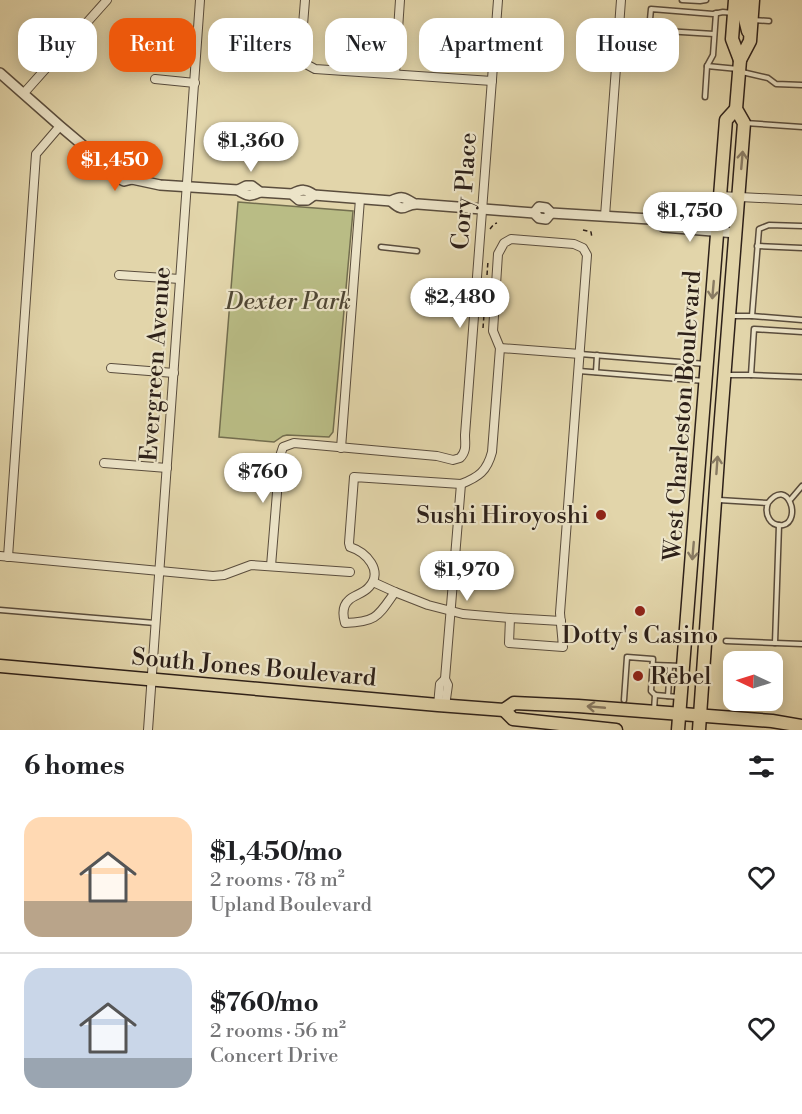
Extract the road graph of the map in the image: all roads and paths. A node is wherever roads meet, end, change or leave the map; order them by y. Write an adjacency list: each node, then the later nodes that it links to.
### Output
1 (107, 0): 25 (street)
2 (200, 0): 23 (street, Evergreen Avenue)
3 (305, 0): 20 (street)
4 (400, 0): 20 (street)
5 (498, 0): 22 (street, Cory Place)
6 (621, 0): 37 (street)
7 (682, 0): 8 (lane)
8 (706, 0)
9 (743, 0): 16 (main road)
10 (753, 0): 13 (main road, West Charleston Boulevard)
11 (735, 6): 12 (lane); 18 (main road, West Charleston Boulevard)
12 (716, 13): 15 (lane); 15 (lane)
13 (752, 20): 14 (lane); 16 (main road, West Charleston Boulevard)
14 (768, 21)
15 (714, 34): 17 (lane)
16 (750, 40): 18 (main road, West Charleston Boulevard)
17 (707, 66): 18 (lane); 26 (lane)
18 (739, 67): 24 (lane); 27 (main road, West Charleston Boulevard)
19 (0, 73): 25 (street)
20 (395, 75): 22 (street)
21 (155, 79): 23 (street)
22 (492, 81): 36 (street, Cory Place)
23 (195, 83): 31 (street, Evergreen Avenue)
24 (802, 85)
25 (24, 93): 29 (street)
26 (705, 97)
27 (736, 109): 28 (main road); 32 (main road, West Charleston Boulevard)
28 (744, 123): 30 (lane); 33 (main road, West Charleston Boulevard, one-way to 28)
29 (60, 126): 31 (street); 82 (street)
30 (802, 127)
31 (188, 186): 34 (street); 52 (street, Evergreen Avenue)
32 (720, 196): 33 (street); 39 (main road, West Charleston Boulevard)
33 (739, 197): 35 (street); 41 (main road, West Charleston Boulevard)
34 (360, 199): 36 (street); 73 (street)
35 (802, 200)
36 (482, 208): 37 (street); 73 (street, Cory Place)
37 (605, 216): 39 (street)
38 (497, 223): 42 (path)
39 (718, 225): 41 (street); 62 (main road, West Charleston Boulevard, one-way to 62)
40 (802, 226): 45 (lane)
41 (736, 227): 54 (main road, West Charleston Boulevard)
42 (490, 230)
43 (583, 230): 44 (path)
44 (592, 238)
45 (757, 246): 47 (lane); 55 (lane)
46 (381, 247): 48 (lane)
47 (802, 248)
48 (417, 251)
49 (488, 261): 51 (path)
50 (119, 274): 52 (street)
51 (487, 274)
52 (180, 279): 66 (street, Evergreen Avenue)
53 (484, 315): 57 (path)
54 (729, 316): 55 (lane); 67 (main road, West Charleston Boulevard)
55 (752, 316): 56 (lane)
56 (802, 320)
57 (483, 328)
58 (802, 332): 68 (lane)
59 (500, 348): 60 (street); 60 (street); 76 (street)
60 (580, 354): 61 (lane); 64 (street)
61 (597, 355): 62 (lane); 65 (lane)
62 (707, 364): 70 (main road, West Charleston Boulevard)
63 (111, 368): 66 (street)
64 (579, 370): 65 (lane); 91 (street)
65 (596, 372): 70 (lane)
66 (174, 373): 75 (street, Evergreen Avenue)
67 (724, 375): 68 (lane); 72 (main road, West Charleston Boulevard)
68 (752, 375): 69 (lane)
69 (802, 377)
70 (705, 381): 71 (main road, West Charleston Boulevard)
71 (701, 429): 72 (main road); 99 (main road, West Charleston Boulevard, one-way to 99)
72 (720, 431): 79 (main road, West Charleston Boulevard, one-way to 72)
73 (341, 448): 83 (street)
74 (104, 463): 75 (street)
75 (167, 468): 84 (street, Evergreen Avenue)
76 (461, 484): 86 (street); 89 (street)
77 (802, 486): 78 (lane)
78 (791, 498): 80 (lane); 81 (lane)
79 (715, 499): 80 (lane); 108 (main road, West Charleston Boulevard)
80 (768, 503): 81 (lane)
81 (779, 525): 94 (lane)
82 (4, 557): 84 (street)
83 (271, 566): 84 (street); 85 (street)
84 (160, 572): 92 (street, Evergreen Avenue)
85 (350, 572)
86 (373, 582): 87 (street); 87 (street)
87 (395, 592): 89 (street)
88 (0, 610): 92 (lane)
89 (451, 611): 90 (street); 103 (street)
90 (510, 618): 91 (street); 91 (street)
91 (561, 621)
92 (156, 624): 100 (street, Evergreen Avenue)
93 (726, 641): 94 (lane)
94 (775, 643): 95 (lane)
95 (802, 644)
96 (653, 664): 98 (lane); 101 (lane); 104 (lane)
97 (0, 666): 100 (main road, South Jones Boulevard)
98 (670, 666): 99 (lane); 102 (lane)
99 (683, 667): 102 (main road, West Charleston Boulevard)
100 (152, 679): 103 (main road, South Jones Boulevard); 110 (street, Evergreen Avenue)
101 (655, 695): 102 (lane); 106 (lane)
102 (674, 697): 107 (main road, West Charleston Boulevard)
103 (442, 705): 105 (main road, South Jones Boulevard)
104 (627, 706): 105 (main road, South Jones Boulevard, one-way to 105); 106 (main road, South Jones Boulevard)
105 (504, 710): 111 (main road, South Jones Boulevard)
106 (654, 711): 107 (main road, South Jones Boulevard)
107 (680, 714): 108 (main road, South Jones Boulevard); 112 (main road, West Charleston Boulevard)
108 (700, 716): 109 (main road, South Jones Boulevard); 113 (main road, West Charleston Boulevard)
109 (802, 726)
110 (148, 730)
111 (616, 730)
112 (678, 730)
113 (699, 730)

